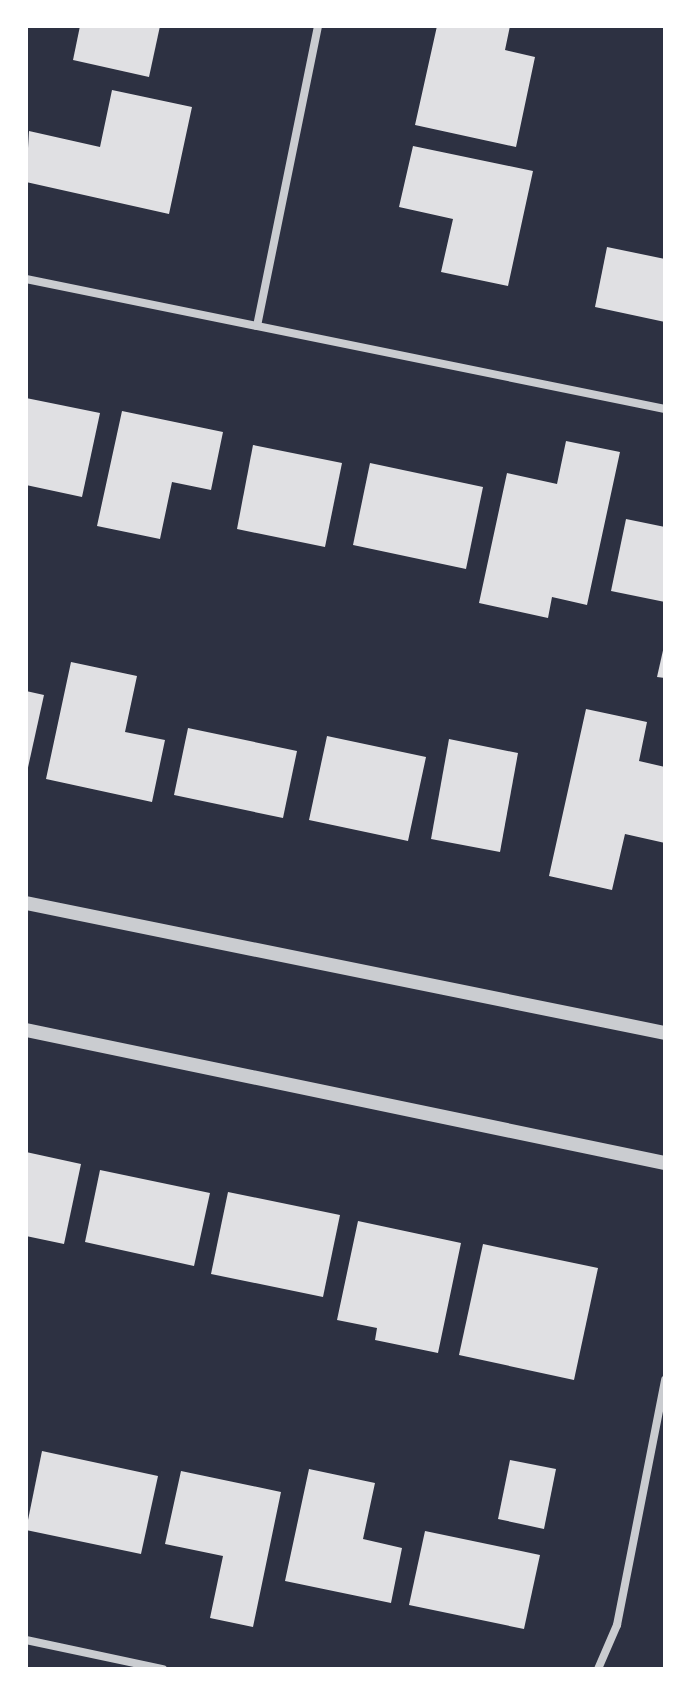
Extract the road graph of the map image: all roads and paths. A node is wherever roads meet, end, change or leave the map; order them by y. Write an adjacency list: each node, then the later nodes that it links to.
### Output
1 (318, 26): 3 (street)
2 (26, 279): 3 (street)
3 (257, 326): 4 (street)
4 (665, 409)
5 (26, 903): 7 (street)
6 (26, 1030): 8 (street)
7 (665, 1033)
8 (665, 1163)
9 (665, 1380): 12 (street)
10 (26, 1640): 11 (street)
11 (163, 1669)
12 (598, 1669)

